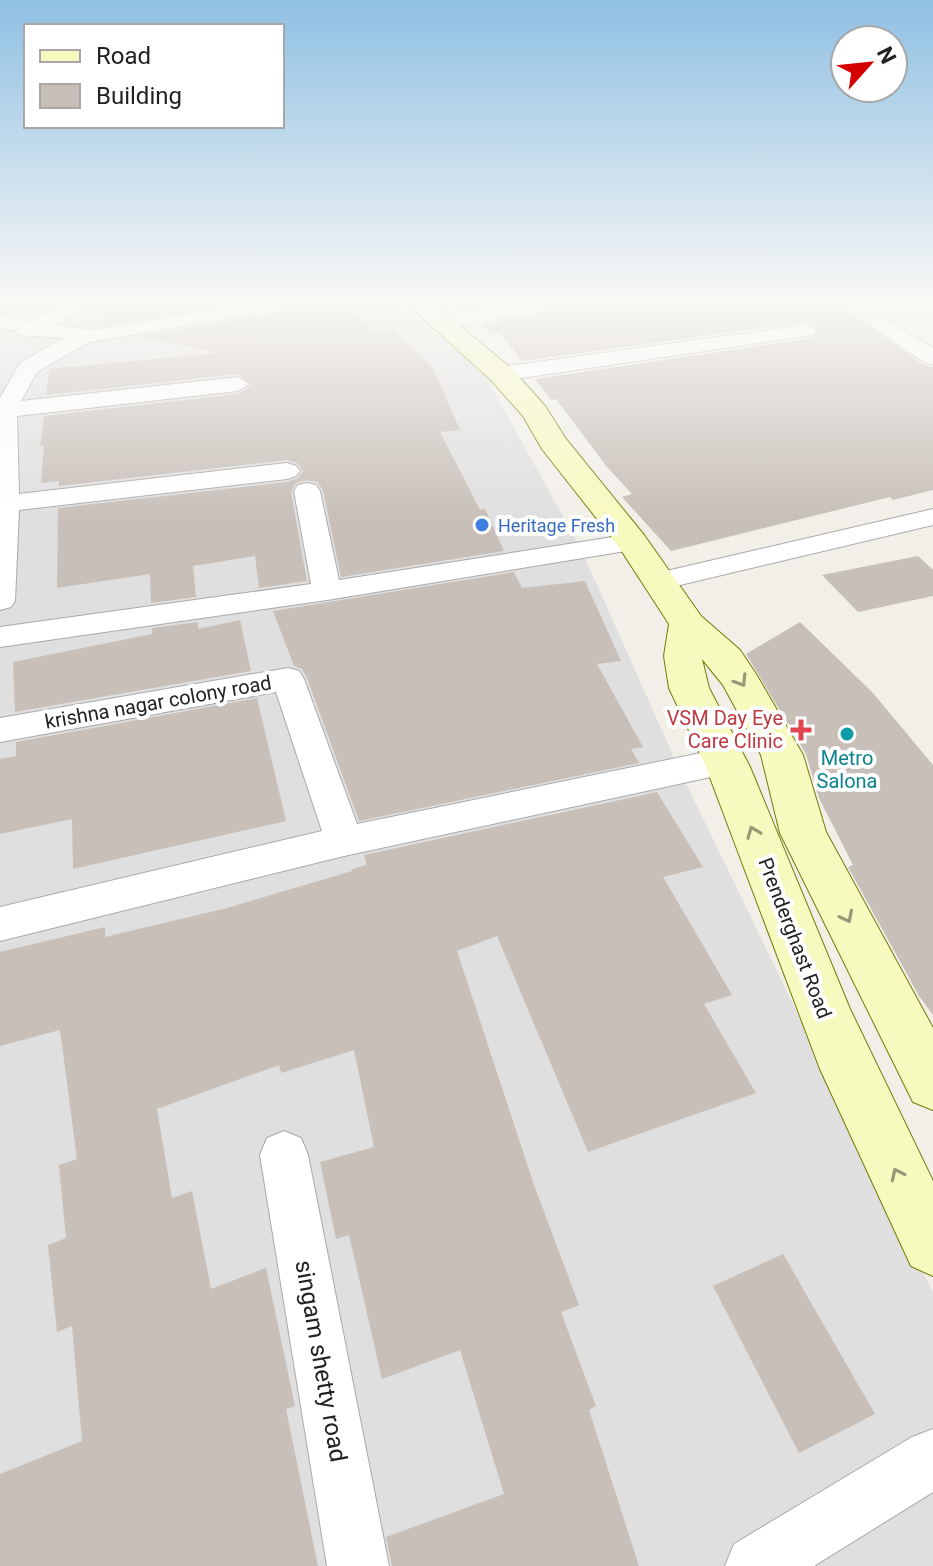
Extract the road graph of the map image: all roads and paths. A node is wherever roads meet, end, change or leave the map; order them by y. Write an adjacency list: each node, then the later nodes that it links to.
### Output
1 (25, 374): 4 (street)
2 (501, 374): 9 (street)
3 (238, 384): 4 (street)
4 (5, 410): 7 (street)
5 (287, 471): 7 (street)
6 (307, 491): 11 (street)
7 (3, 503): 12 (street)
8 (930, 521): 10 (street)
9 (632, 542): 10 (street); 11 (street)
10 (659, 581): 13 (street)
11 (327, 591): 14 (street)
12 (0, 601)
13 (688, 624): 16 (street, Prenderghast Road); 19 (street, one-way to 19)
14 (0, 637)
15 (0, 730): 17 (street, krishna nagar colony road)
16 (725, 761): 17 (street); 22 (street, Prenderghast Road, one-way to 16)
17 (344, 841): 18 (street)
18 (0, 924)
19 (918, 1023): 20 (street)
20 (933, 1083)
21 (284, 1155): 24 (street, singam shetty road)
22 (933, 1244)
23 (933, 1458): 25 (street)
24 (358, 1566)
25 (756, 1566)

